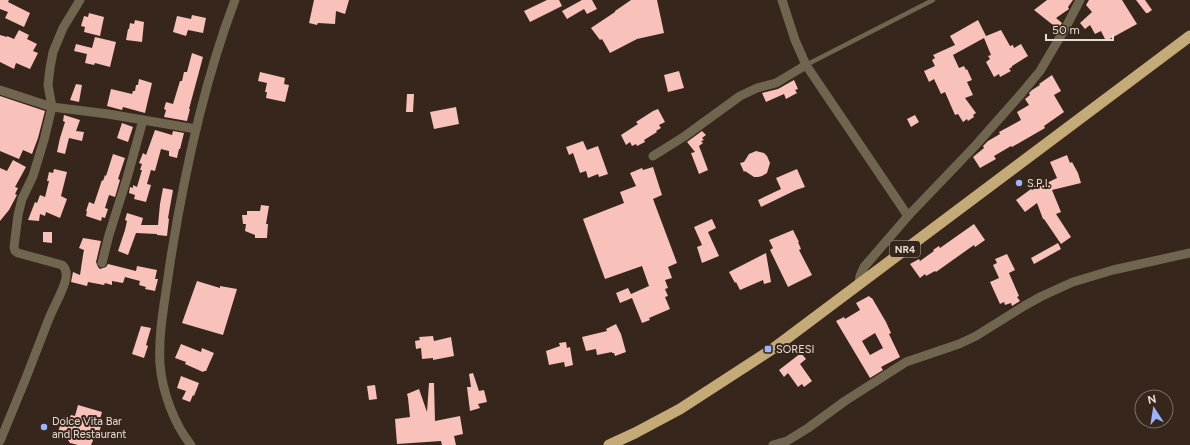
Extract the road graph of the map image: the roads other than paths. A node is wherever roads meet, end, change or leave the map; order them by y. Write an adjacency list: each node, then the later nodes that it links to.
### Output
1 (80, 0): 9 (street)
2 (235, 0): 11 (street)
3 (782, 0): 7 (street)
4 (933, 0): 7 (lane)
5 (1080, 0): 13 (street)
6 (1190, 36): 16 (highway, NR4)
7 (806, 65): 12 (street); 13 (street)
8 (0, 90): 9 (street)
9 (52, 107): 10 (street); 17 (street)
10 (143, 120): 11 (street); 15 (street)
11 (196, 128): 18 (street)
12 (653, 156)
13 (908, 216): 16 (street)
14 (1190, 253): 20 (street)
15 (102, 263)
16 (859, 284): 19 (highway, NR4)
17 (0, 441)
18 (191, 445)
19 (609, 445)
20 (772, 445)

